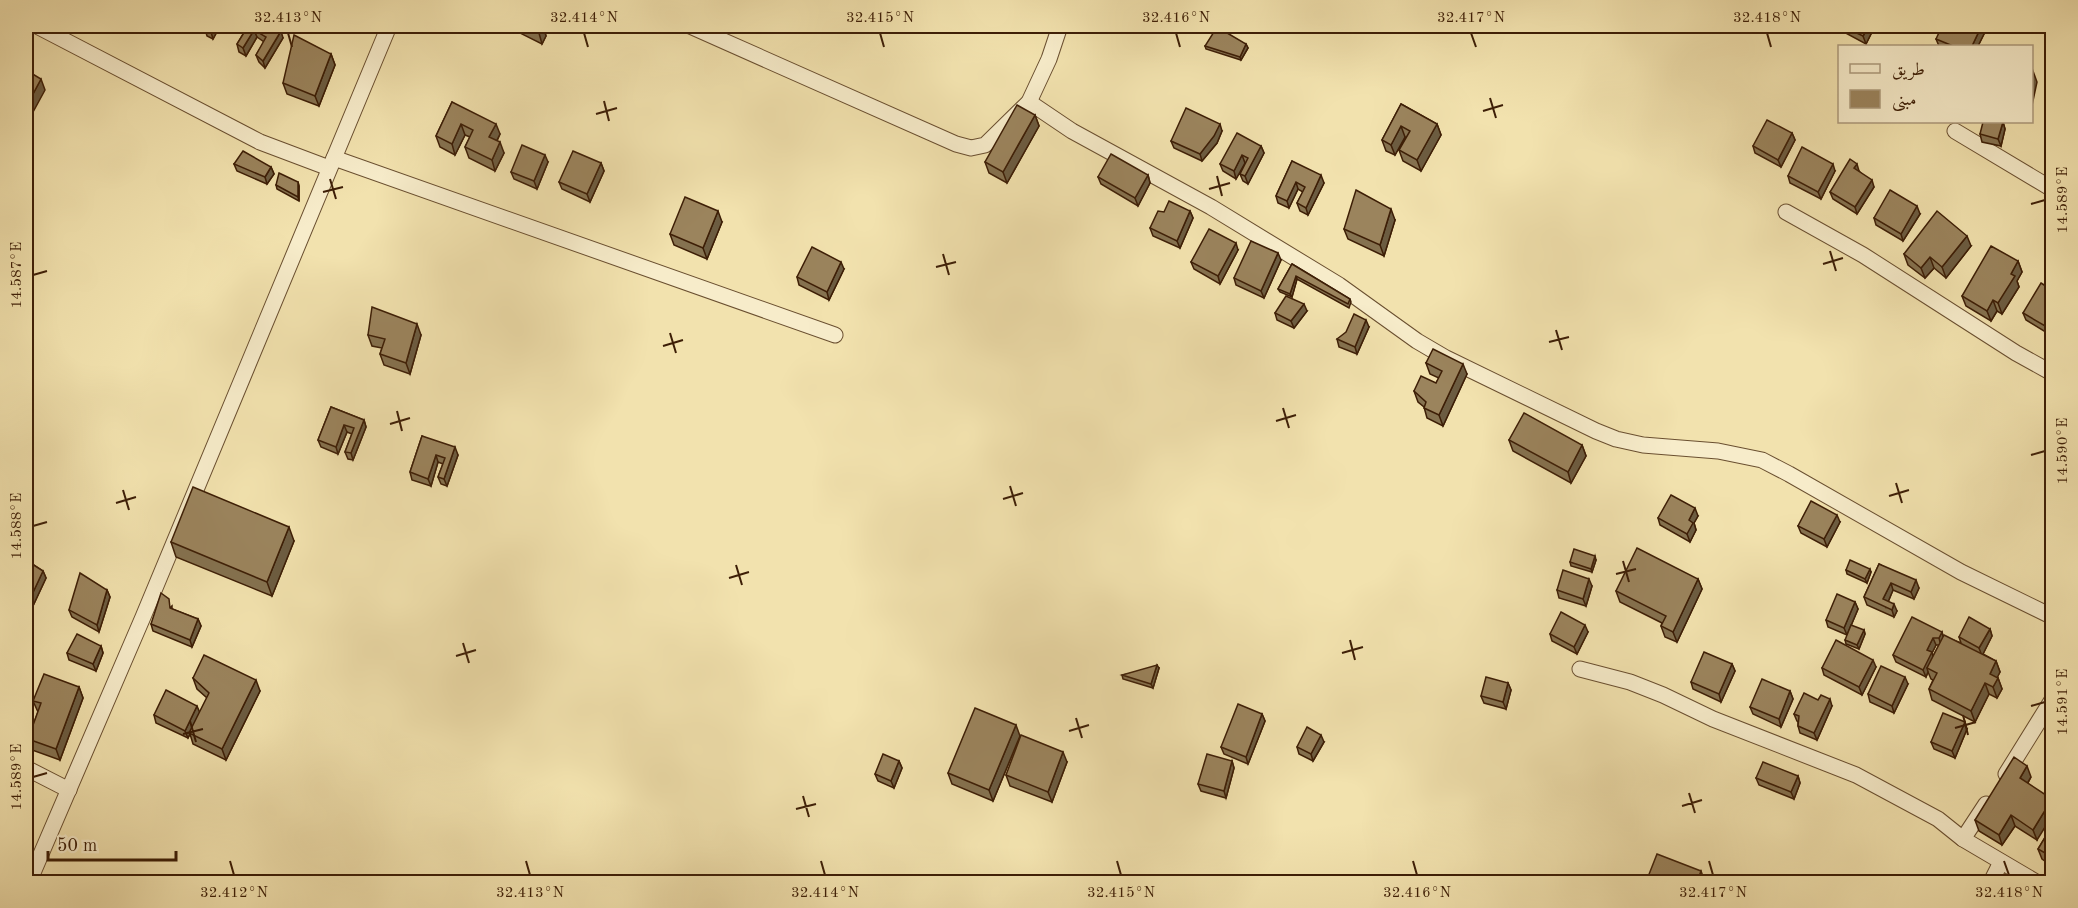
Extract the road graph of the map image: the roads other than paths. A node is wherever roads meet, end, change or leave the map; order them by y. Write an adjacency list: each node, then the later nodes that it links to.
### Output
1 (37, 26): 7 (street)
2 (389, 26): 7 (street)
3 (690, 26): 5 (street)
4 (1060, 26): 5 (street)
5 (1029, 102): 12 (street)
6 (1955, 131): 8 (street)
7 (332, 163): 10 (street); 16 (street)
8 (2052, 189)
9 (1786, 212): 11 (street)
10 (835, 334)
11 (2052, 374)
12 (2051, 613)
13 (1580, 669): 17 (street)
14 (2052, 700): 17 (street)
15 (26, 768): 16 (street)
16 (69, 790): 19 (street)
17 (1963, 839): 18 (street)
18 (2001, 862): 20 (street); 21 (street)
19 (29, 882)
20 (1990, 882)
21 (2036, 882)

